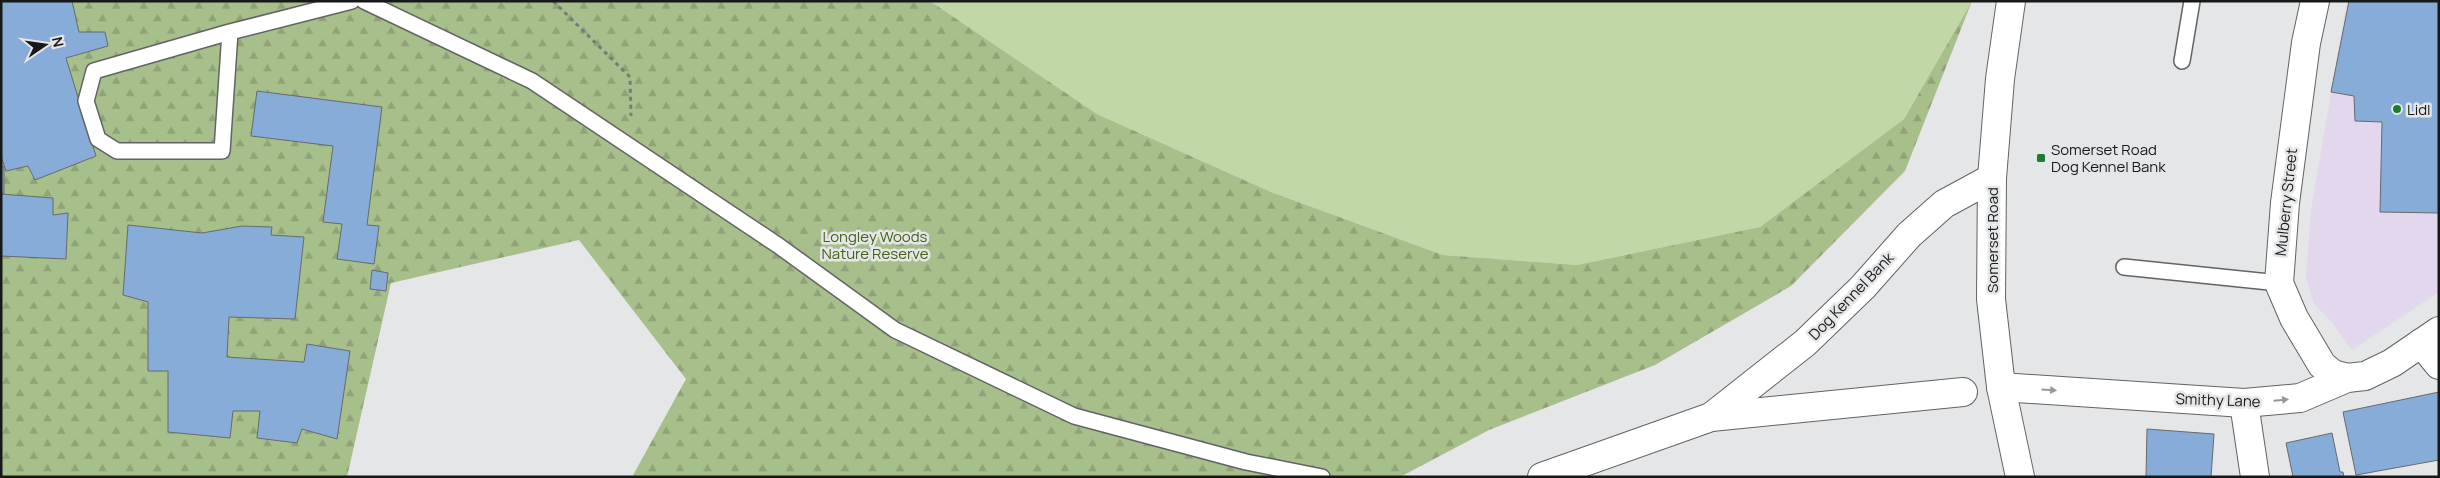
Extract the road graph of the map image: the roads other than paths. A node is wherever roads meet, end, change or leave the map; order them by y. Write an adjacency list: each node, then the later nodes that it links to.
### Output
1 (352, 1): 6 (lane)
2 (364, 1): 18 (lane)
3 (2011, 1): 8 (street, Somerset Road)
4 (2192, 1): 7 (lane)
5 (2315, 1): 10 (street, Mulberry Street)
6 (230, 32): 6 (lane)
7 (2182, 61)
8 (1992, 178): 14 (street, Somerset Road); 17 (street, Dog Kennel Bank)
9 (2124, 267): 10 (lane)
10 (2279, 283): 13 (street, Mulberry Street)
11 (2430, 337): 12 (street, Smithy Lane); 13 (street, Smithy Lane)
12 (2439, 365)
13 (2347, 378): 16 (street, Smithy Lane, one-way to 13)
14 (2001, 387): 16 (street, Smithy Lane, one-way to 16); 20 (street, Somerset Road)
15 (1962, 392): 17 (street, Dog Kennel Bank)
16 (2244, 404): 21 (street)
17 (1711, 417): 19 (street, Dog Kennel Bank)
18 (1322, 477)
19 (1542, 477)
20 (2020, 477)
21 (2255, 477)

